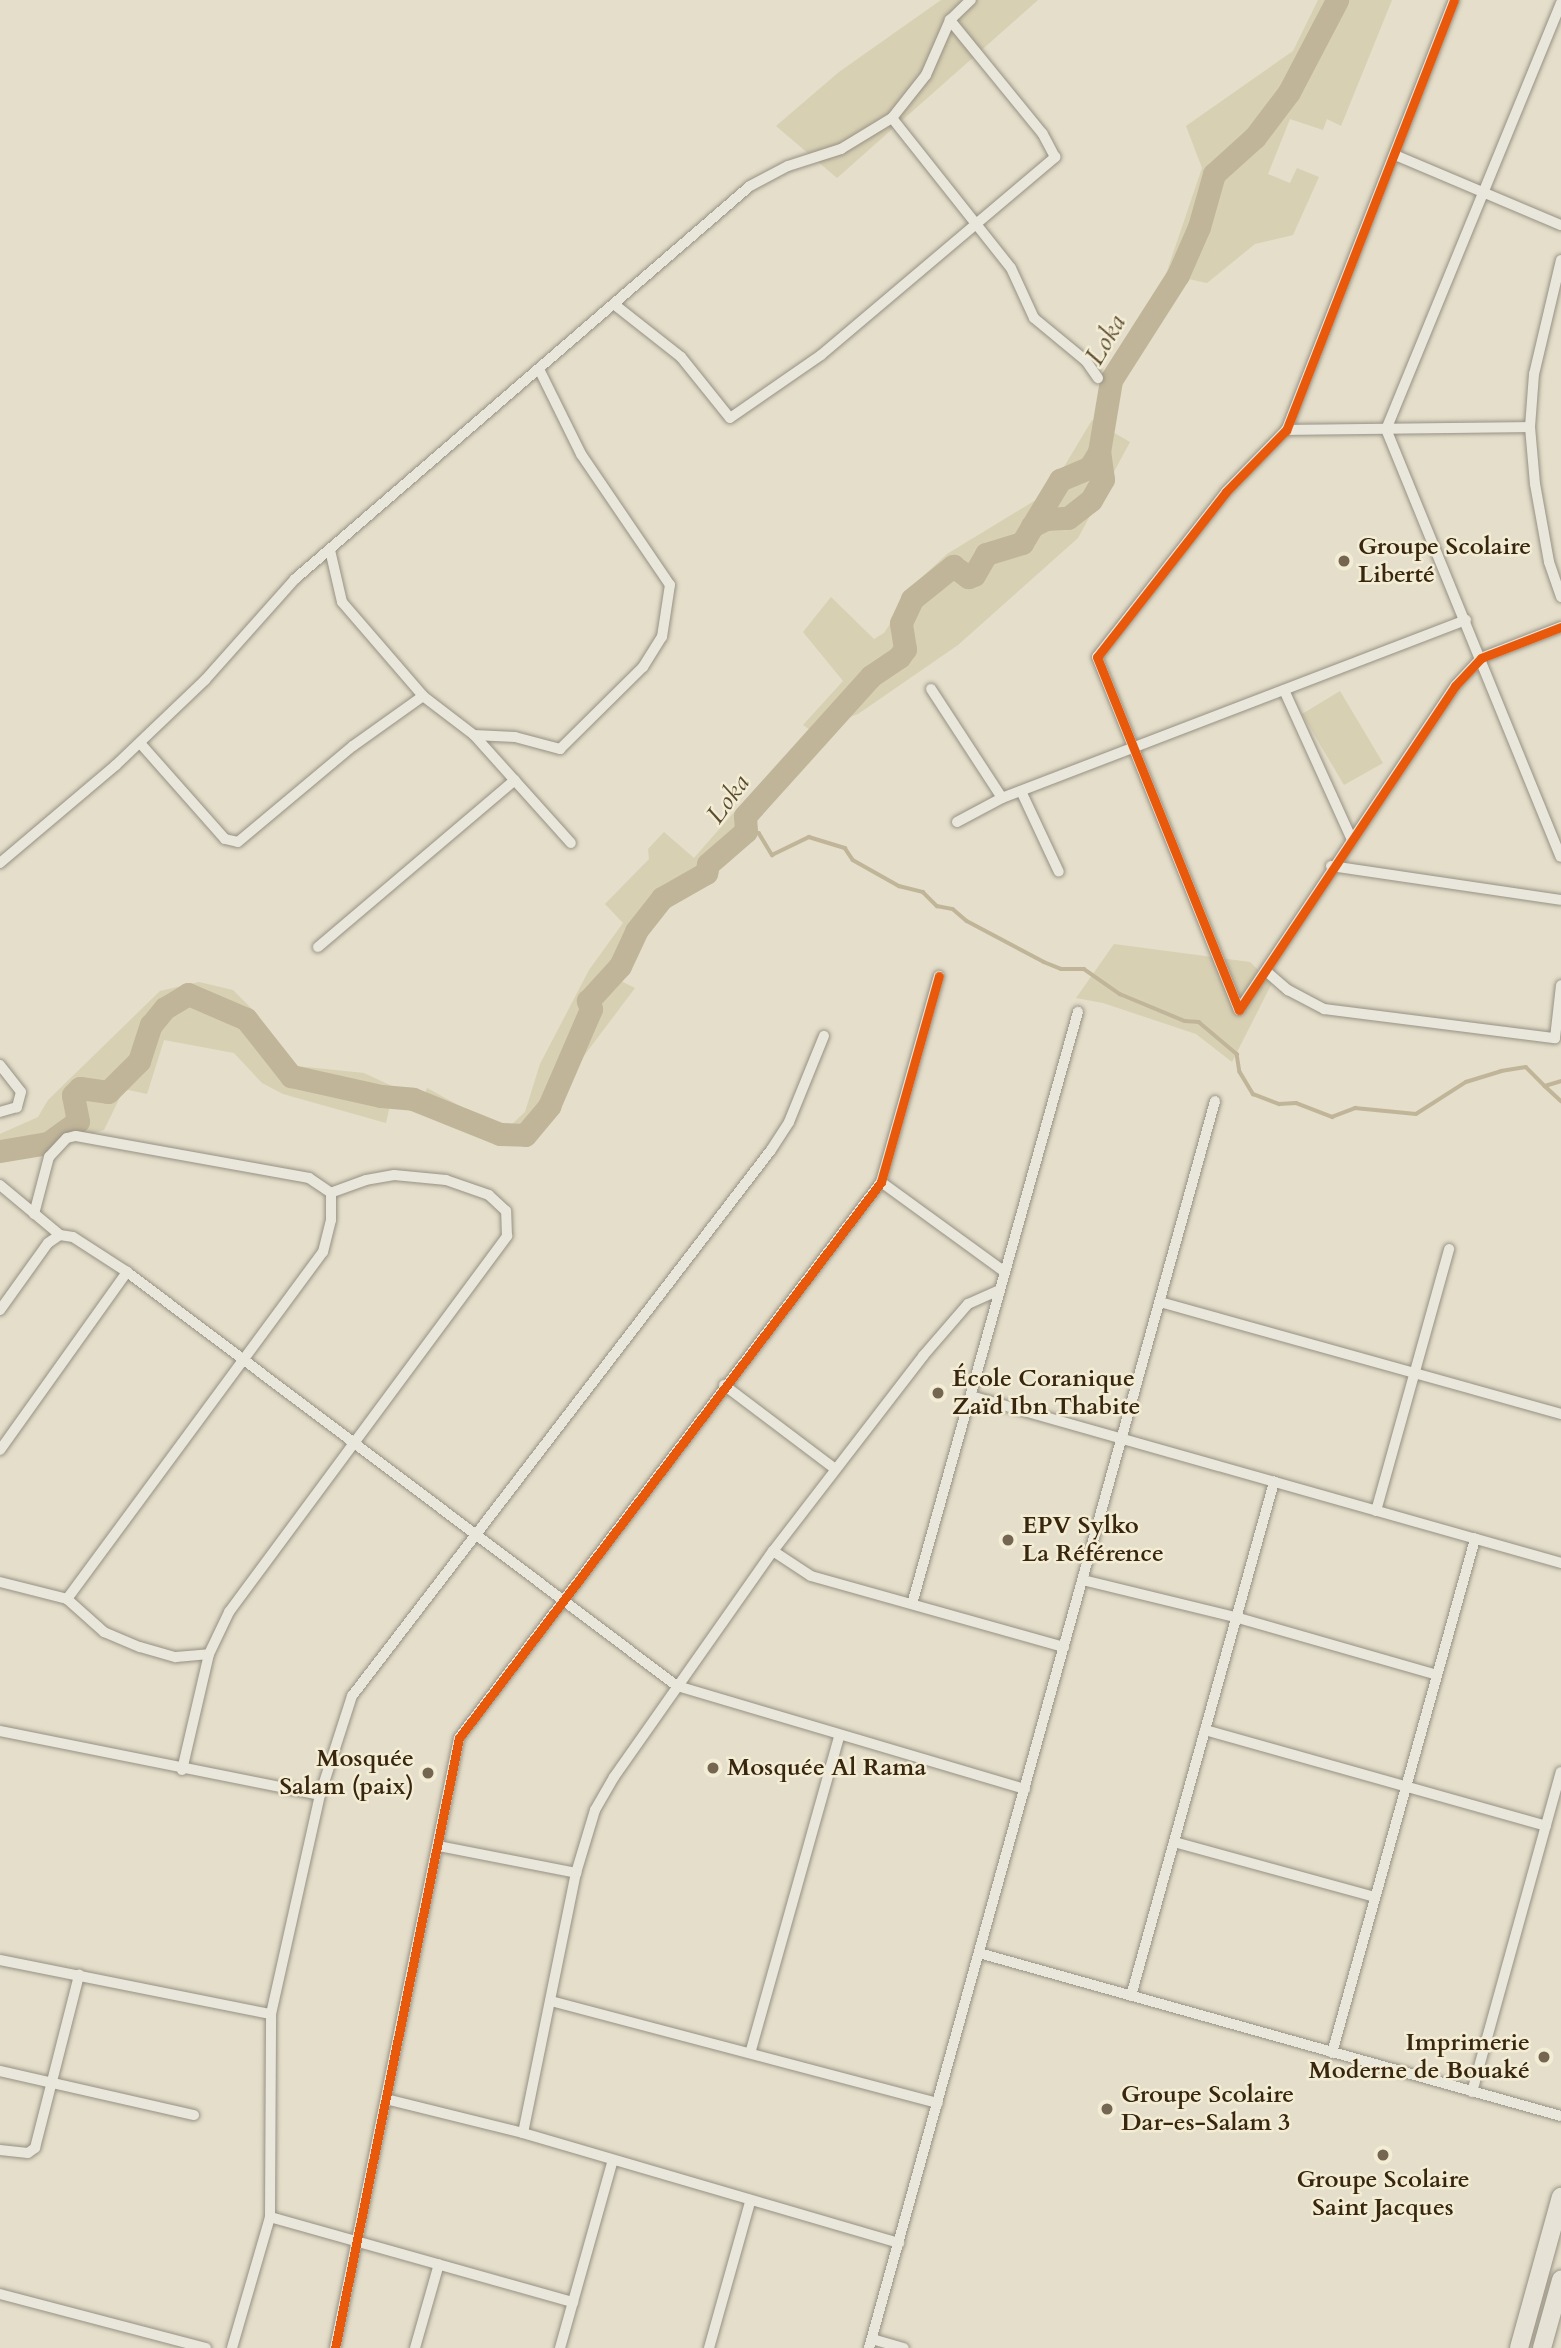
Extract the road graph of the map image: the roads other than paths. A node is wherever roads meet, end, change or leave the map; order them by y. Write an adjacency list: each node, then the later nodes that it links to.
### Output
1 (971, 0): 4 (street)
2 (1454, 0): 6 (street)
3 (1561, 2): 7 (street)
4 (950, 20): 5 (street); 8 (street)
5 (892, 118): 8 (street); 11 (street)
6 (1395, 155): 7 (street); 16 (street)
7 (1482, 192): 9 (street); 15 (street)
8 (976, 221): 11 (street); 13 (street)
9 (1561, 225)
10 (1561, 260): 14 (street)
11 (615, 305): 12 (street)
12 (539, 369): 17 (street); 25 (street)
13 (1098, 378)
14 (1530, 427): 15 (street); 18 (street)
15 (1386, 429): 16 (street); 19 (street)
16 (1286, 430): 27 (street)
17 (331, 550): 24 (street); 26 (street)
18 (1561, 597)
19 (1466, 620): 21 (street); 23 (street)
20 (1561, 627): 21 (street)
21 (1481, 658): 32 (street); 34 (street)
22 (931, 689): 30 (street)
23 (1284, 690): 27 (street); 32 (street)
24 (423, 696): 25 (street); 26 (street)
25 (474, 735): 28 (street)
26 (140, 743): 35 (street)
27 (1133, 748): 29 (street); 40 (street)
28 (515, 780): 33 (street); 39 (street)
29 (1021, 790): 30 (street); 37 (street)
30 (1002, 798): 31 (street)
31 (957, 822)
32 (1352, 840): 36 (street)
33 (571, 843)
34 (1561, 857)
35 (0, 863)
36 (1331, 866): 38 (street); 40 (street)
37 (1059, 872)
38 (1561, 900)
39 (318, 947)
40 (1267, 972): 42 (street)
41 (939, 976): 48 (street)
42 (1561, 985)
43 (1078, 1012): 55 (street)
44 (824, 1036): 70 (street)
45 (0, 1065): 47 (street)
46 (1215, 1101): 57 (street)
47 (0, 1112)
48 (881, 1182): 55 (street); 61 (street)
49 (0, 1185): 51 (street)
50 (331, 1193): 51 (street); 59 (street); 65 (street)
51 (34, 1214): 52 (street)
52 (60, 1235): 54 (street); 58 (street)
53 (1449, 1249): 60 (street)
54 (127, 1272): 59 (street); 66 (street)
55 (1005, 1272): 56 (street)
56 (1000, 1290): 62 (street); 67 (street)
57 (1160, 1301): 60 (street); 64 (street)
58 (0, 1310)
59 (245, 1361): 65 (street); 76 (street)
60 (1414, 1373): 63 (street); 69 (street)
61 (724, 1385): 67 (street); 77 (street)
62 (971, 1396): 64 (street); 78 (street)
63 (1561, 1415)
64 (1122, 1439): 68 (street); 74 (street)
65 (354, 1444): 70 (street); 81 (street)
66 (0, 1450)
67 (835, 1469): 72 (street)
68 (1274, 1482): 69 (street); 79 (street)
69 (1376, 1511): 71 (street)
70 (477, 1535): 77 (street); 91 (street)
71 (1475, 1539): 73 (street); 82 (street)
72 (773, 1551): 78 (street); 83 (street)
73 (1561, 1563)
74 (1083, 1580): 79 (street); 80 (street)
75 (0, 1582): 76 (street)
76 (67, 1599): 81 (street)
77 (562, 1599): 83 (street); 94 (street)
78 (912, 1604): 80 (street)
79 (1235, 1617): 82 (street); 84 (street)
80 (1064, 1647): 90 (street)
81 (209, 1654): 87 (street)
82 (1437, 1675): 89 (street)
83 (677, 1685): 86 (street); 95 (street)
84 (1205, 1730): 89 (street); 93 (street)
85 (0, 1731): 87 (street)
86 (839, 1737): 90 (street); 103 (street)
87 (182, 1770): 91 (street)
88 (1561, 1772): 92 (street)
89 (1406, 1786): 92 (street); 96 (street)
90 (1025, 1789): 97 (street)
91 (320, 1795): 102 (street)
92 (1546, 1826): 107 (street)
93 (1174, 1842): 96 (street); 100 (street)
94 (439, 1846): 95 (street); 108 (street)
95 (576, 1873): 101 (street)
96 (1375, 1897): 104 (street)
97 (979, 1953): 100 (street); 109 (street)
98 (0, 1960): 99 (street)
99 (79, 1975): 102 (street); 106 (street)
100 (1130, 1996): 104 (street)
101 (551, 2001): 103 (street); 112 (street)
102 (271, 2014): 117 (street)
103 (751, 2050): 109 (street)
104 (1332, 2053): 107 (street)
105 (0, 2071): 106 (street)
106 (52, 2083): 110 (street); 113 (street)
107 (1472, 2092): 111 (street)
108 (386, 2099): 112 (street); 118 (street)
109 (937, 2103): 119 (street)
110 (194, 2115)
111 (1561, 2116)
112 (523, 2133): 114 (street)
113 (0, 2150)
114 (612, 2163): 116 (street); 123 (street)
115 (1561, 2197): 132 (highway)
116 (750, 2202): 119 (street); 130 (street)
117 (270, 2217): 118 (street); 126 (street)
118 (356, 2241): 120 (street); 127 (street)
119 (899, 2243): 124 (street)
120 (439, 2264): 123 (street); 128 (street)
121 (1561, 2280): 133 (highway)
122 (0, 2294): 125 (street)
123 (573, 2302): 129 (street)
124 (871, 2343): 131 (street)
125 (206, 2348)
126 (232, 2348)
127 (335, 2348)
128 (415, 2348)
129 (561, 2348)
130 (709, 2348)
131 (904, 2348)
132 (1519, 2348)
133 (1542, 2348)

